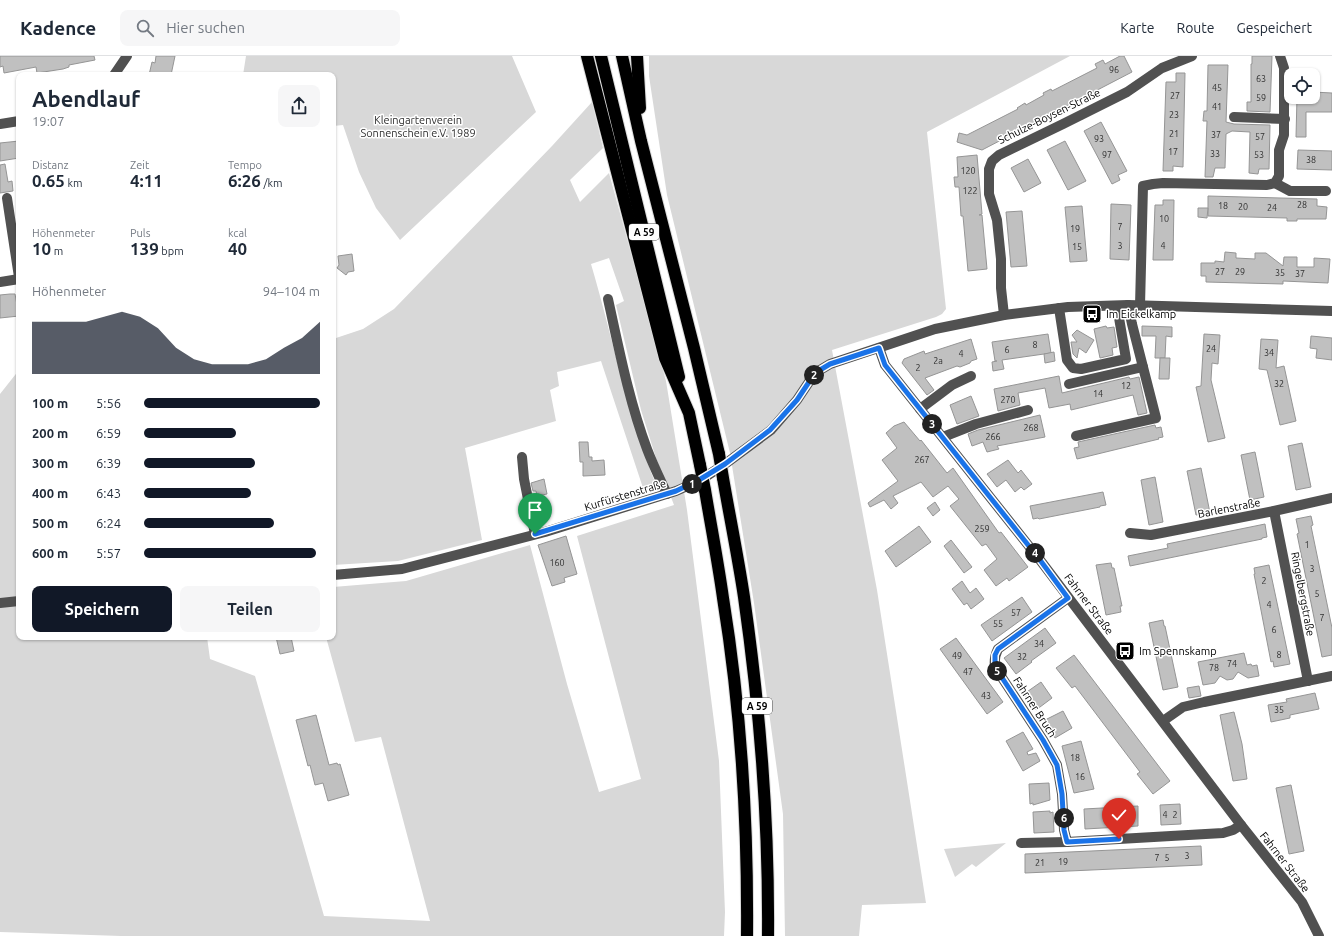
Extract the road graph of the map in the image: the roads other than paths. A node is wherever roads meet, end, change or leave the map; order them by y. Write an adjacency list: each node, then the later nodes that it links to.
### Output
1 (127, 56): 8 (street)
2 (587, 56): 31 (highway)
3 (600, 56): 31 (highway, A 59)
4 (622, 56): 13 (highway, A 59)
5 (637, 56): 13 (highway)
6 (1192, 56): 26 (street, Schulze-Boysen-Straße)
7 (1280, 56): 10 (street)
8 (116, 72)
9 (1234, 117): 10 (street)
10 (1285, 119): 14 (street)
11 (16, 121): 12 (street)
12 (0, 124)
13 (642, 141): 53 (highway, A 59, bridge)
14 (1275, 183): 15 (street); 23 (street)
15 (1326, 191)
16 (7, 198): 17 (street)
17 (16, 257)
18 (16, 279): 19 (street)
19 (0, 282)
20 (608, 299): 37 (street)
21 (1128, 305): 22 (street); 23 (street); 28 (street)
22 (1117, 306): 24 (street); 24 (street)
23 (1140, 306): 25 (street)
24 (1059, 308): 26 (street)
25 (1332, 311)
26 (1004, 315): 27 (street)
27 (879, 348): 32 (street, Fahrner Straße); 37 (street, Kurfürstenstraße)
28 (1143, 366): 30 (street); 34 (street)
29 (971, 376): 32 (street)
30 (1069, 384)
31 (687, 408): 52 (highway, A 59, bridge)
32 (920, 409): 35 (street, Fahrner Straße)
33 (1028, 410): 35 (street)
34 (1076, 436)
35 (943, 437): 43 (street, Fahrner Straße)
36 (522, 457): 41 (street)
37 (667, 494): 41 (street, Kurfürstenstraße)
38 (1332, 498): 39 (street, Barlenstraße)
39 (1274, 511): 40 (street, Barlenstraße); 47 (street, Ringelbergstraße)
40 (1130, 533)
41 (535, 534): 42 (street, Kurfürstenstraße)
42 (336, 575)
43 (1068, 598): 48 (street, Fahrner Straße); 50 (street, Fahrner Bruch)
44 (16, 601): 45 (street)
45 (0, 603)
46 (1332, 676): 47 (street)
47 (1308, 681): 48 (street)
48 (1163, 721): 49 (street, Fahrner Straße)
49 (1241, 825): 50 (street); 54 (street, Fahrner Straße)
50 (1067, 842): 51 (street)
51 (1021, 844)
52 (747, 936)
53 (768, 936)
54 (1319, 936)

